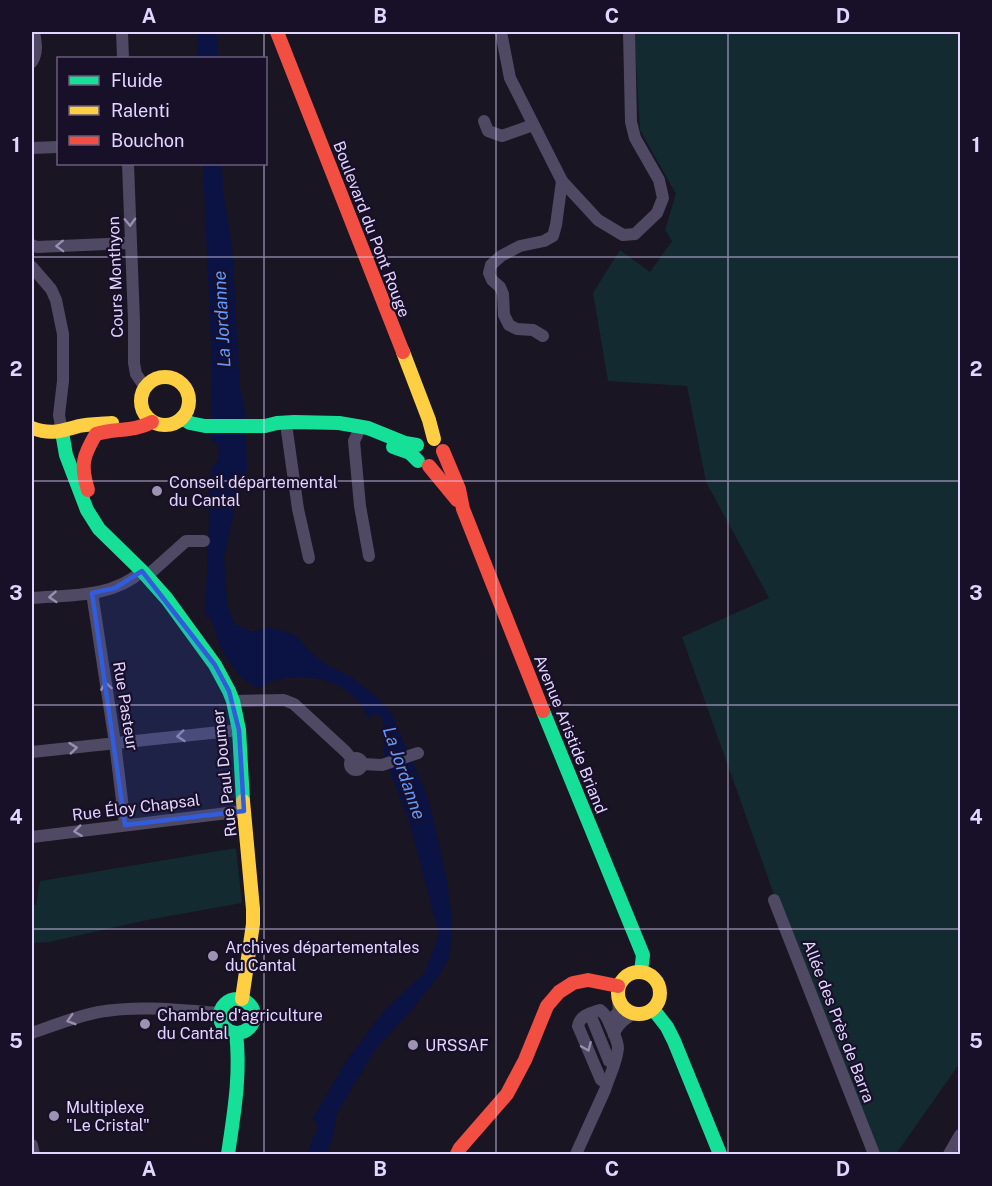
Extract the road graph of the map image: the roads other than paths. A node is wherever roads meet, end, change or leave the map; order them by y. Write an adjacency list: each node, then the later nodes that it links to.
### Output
1 (34, 32): 7 (street)
2 (122, 32): 6 (street)
3 (277, 32): 28 (main road, Boulevard du Pont Rouge)
4 (501, 32): 9 (street)
5 (629, 32): 13 (street)
6 (123, 57)
7 (32, 62)
8 (484, 121): 9 (street)
9 (533, 125): 13 (street)
10 (57, 147): 11 (street)
11 (32, 148)
12 (128, 165): 14 (street, Cours Monthyon, one-way to 14)
13 (562, 181): 17 (street)
14 (130, 243): 15 (street, one-way to 15); 18 (street, Cours Monthyon)
15 (32, 245)
16 (32, 267): 25 (street)
17 (543, 336)
18 (145, 387): 19 (main road); 20 (main road)
19 (148, 416): 20 (main road); 25 (main road); 26 (main road)
20 (182, 418): 22 (main road, Avenue Aristide Briand)
21 (344, 424): 22 (main road, Avenue Aristide Briand); 24 (main road); 29 (main road, Avenue Aristide Briand)
22 (285, 426): 24 (main road, Avenue Aristide Briand); 36 (street)
23 (32, 428): 25 (main road)
24 (326, 431): 27 (main road, Avenue Aristide Briand)
25 (62, 432): 26 (main road); 37 (main road, Rue Paul Doumer)
26 (96, 434): 37 (main road, Rue Paul Doumer)
27 (357, 435): 29 (main road); 32 (main road, Avenue Aristide Briand); 35 (street)
28 (434, 439): 30 (main road); 31 (main road)
29 (402, 441): 30 (main road, Avenue Aristide Briand)
30 (417, 445): 32 (main road)
31 (443, 451): 32 (main road); 33 (main road, Avenue Aristide Briand)
32 (424, 463): 33 (main road, Avenue Aristide Briand)
33 (463, 509): 49 (main road, Avenue Aristide Briand)
34 (204, 541): 37 (street)
35 (369, 556)
36 (309, 558)
37 (145, 573): 38 (street); 40 (main road, Rue Paul Doumer)
38 (92, 593): 39 (street, one-way to 39); 42 (street, Rue Pasteur, one-way to 38)
39 (32, 598)
40 (233, 701): 41 (main road, Rue Paul Doumer); 44 (street)
41 (239, 730): 42 (street, one-way to 42); 45 (main road, Rue Paul Doumer)
42 (115, 743): 43 (street, one-way to 42); 46 (street, Rue Pasteur)
43 (32, 752)
44 (418, 753)
45 (244, 811): 46 (street, Rue Éloy Chapsal); 51 (main road, Rue Paul Doumer)
46 (125, 825): 47 (street, Rue Éloy Chapsal, one-way to 47)
47 (32, 837)
48 (774, 900): 69 (street, Allée des Près de Barra)
49 (641, 972): 50 (main road); 52 (main road)
50 (618, 992): 55 (main road); 56 (street); 66 (main road)
51 (242, 999): 53 (main road); 58 (main road)
52 (653, 1009): 55 (main road); 68 (main road)
53 (220, 1013): 57 (street, one-way to 57); 58 (main road)
54 (590, 1014): 56 (street); 60 (street); 61 (street, one-way to 61)
55 (633, 1014): 59 (street)
56 (608, 1020): 59 (street)
57 (32, 1033)
58 (236, 1033): 65 (main road)
59 (614, 1035): 60 (street)
60 (615, 1058): 61 (street)
61 (608, 1082): 67 (street)
62 (960, 1135): 70 (street)
63 (32, 1145): 64 (street)
64 (34, 1155)
65 (228, 1155)
66 (457, 1155)
67 (576, 1155)
68 (720, 1155)
69 (874, 1155)
70 (949, 1155)

